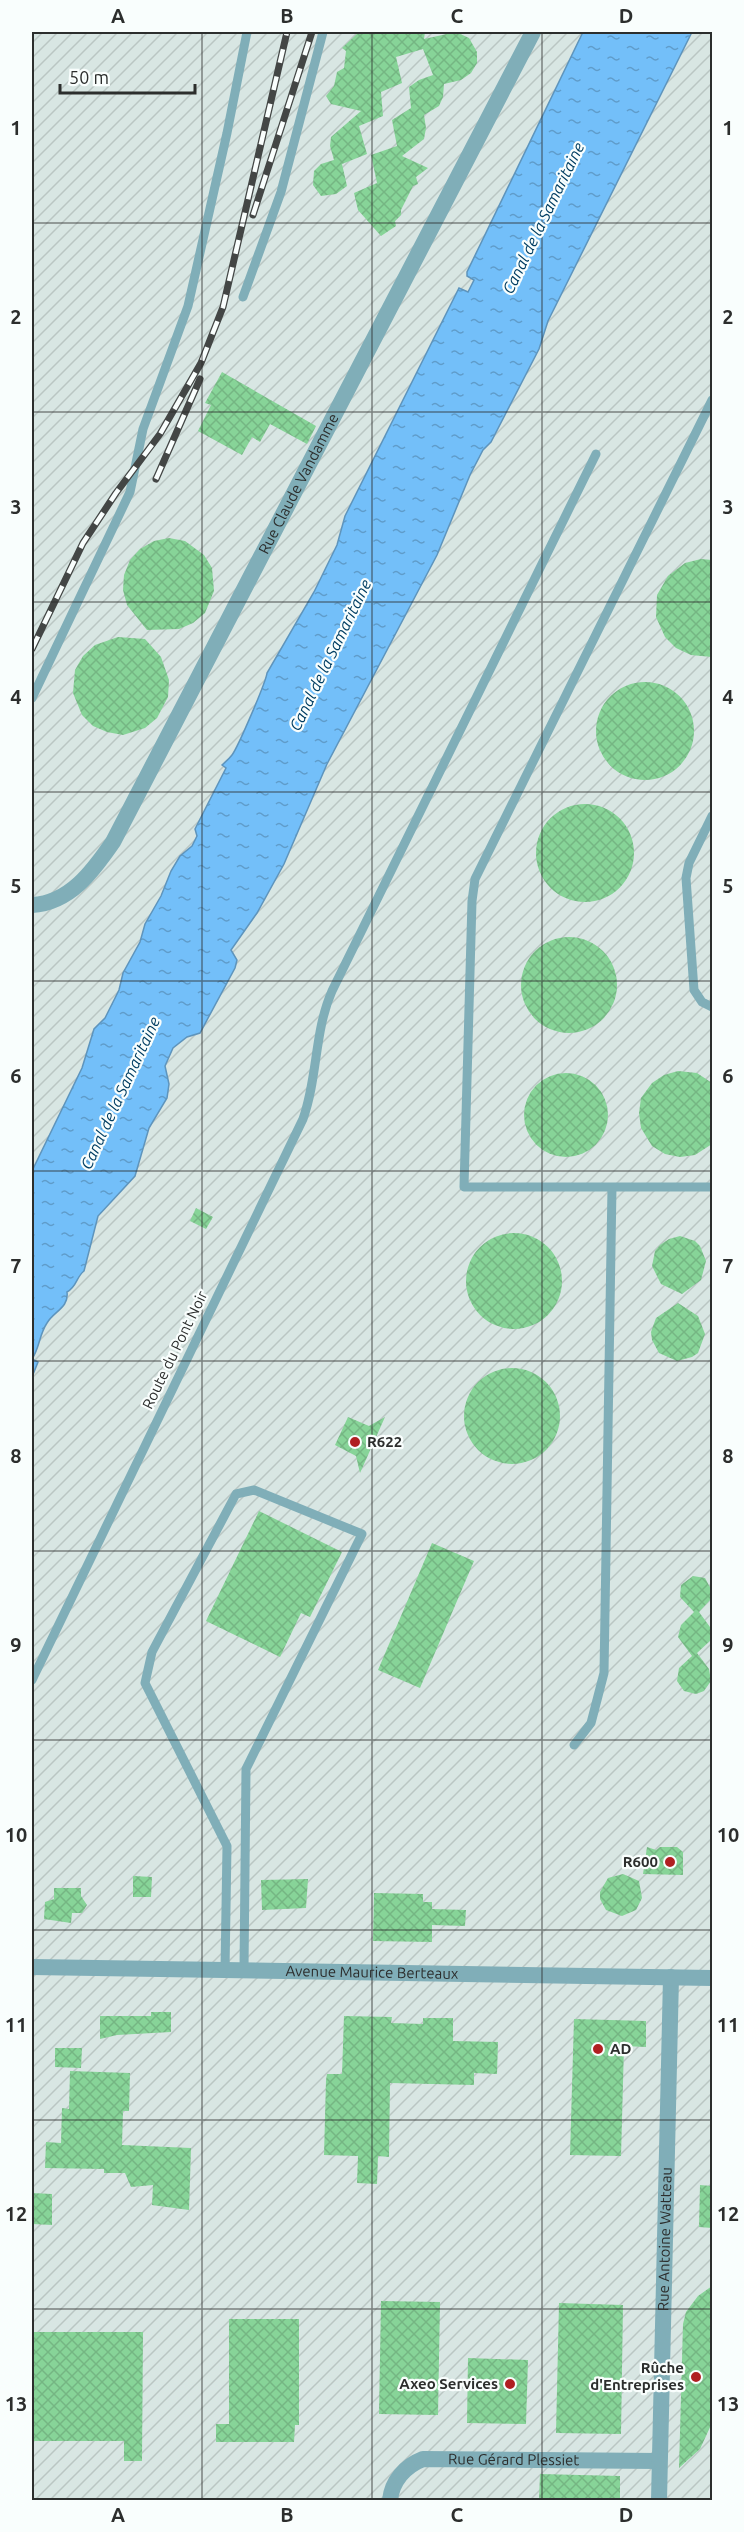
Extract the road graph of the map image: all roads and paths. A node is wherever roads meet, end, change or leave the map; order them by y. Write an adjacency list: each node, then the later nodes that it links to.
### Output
1 (247, 32): 7 (lane)
2 (323, 32): 4 (lane)
3 (533, 32): 9 (street, Rue Claude Vandamme)
4 (243, 297)
5 (712, 400): 11 (lane)
6 (596, 454): 13 (lane, Route du Pont Noir)
7 (32, 698)
8 (712, 816): 10 (lane)
9 (32, 905)
10 (712, 1007)
11 (612, 1187): 12 (lane); 14 (lane)
12 (712, 1187)
13 (32, 1680)
14 (574, 1745)
15 (32, 1967): 16 (street, Avenue Maurice Berteaux)
16 (225, 1970): 17 (street, Avenue Maurice Berteaux); 17 (lane)
17 (244, 1971): 18 (street, Avenue Maurice Berteaux)
18 (670, 1977): 19 (street, Avenue Maurice Berteaux); 20 (street, Rue Antoine Watteau)
19 (712, 1978)
20 (660, 2461): 21 (street, Rue Gérard Plessiet); 22 (street, Rue Antoine Watteau)
21 (390, 2500)
22 (659, 2500)

